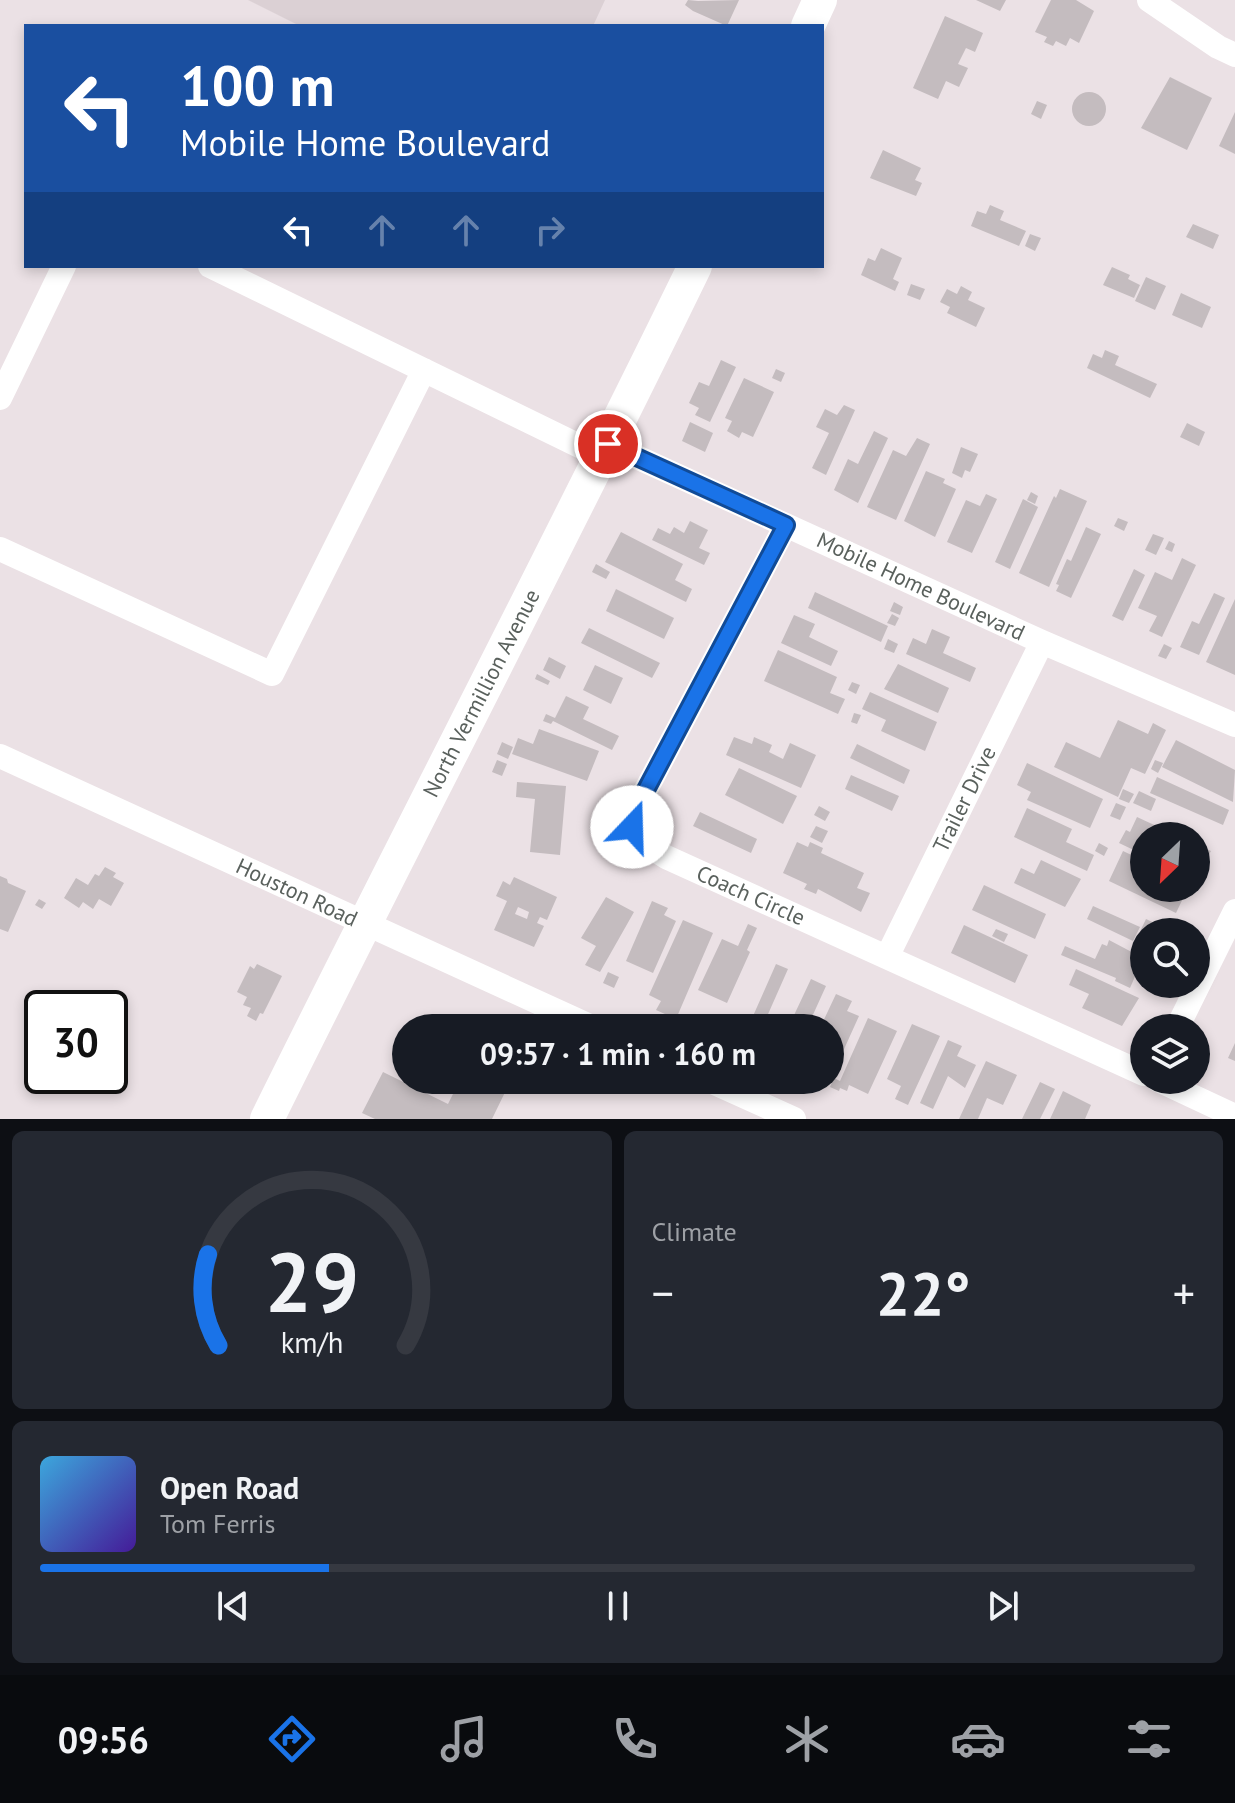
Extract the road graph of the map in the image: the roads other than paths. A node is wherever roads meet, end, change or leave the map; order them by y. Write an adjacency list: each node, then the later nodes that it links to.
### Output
1 (820, 0): 3 (street)
2 (1149, 0): 4 (street)
3 (809, 24)
4 (1235, 55)
5 (63, 268): 9 (street)
6 (214, 268): 8 (street, Mobile Home Boulevard)
7 (694, 268): 10 (street, North Vermillion Avenue)
8 (424, 370): 10 (street, Mobile Home Boulevard); 12 (street)
9 (0, 398)
10 (605, 450): 11 (street, Mobile Home Boulevard); 17 (street, North Vermillion Avenue)
11 (786, 525): 13 (street, Mobile Home Boulevard); 18 (street, Coach Circle)
12 (0, 549)
13 (1042, 642): 14 (street, Mobile Home Boulevard); 18 (street, Trailer Drive)
14 (1235, 725)
15 (0, 756): 17 (street, Houston Road)
16 (1235, 911): 20 (street)
17 (364, 923): 19 (street, Houston Road); 25 (street, North Vermillion Avenue)
18 (887, 957): 21 (street, Coach Circle)
19 (563, 1014)
20 (1184, 1014)
21 (1130, 1068)
22 (739, 1094): 26 (street)
23 (1188, 1094): 24 (street)
24 (1235, 1116)
25 (267, 1119)
26 (794, 1119)

